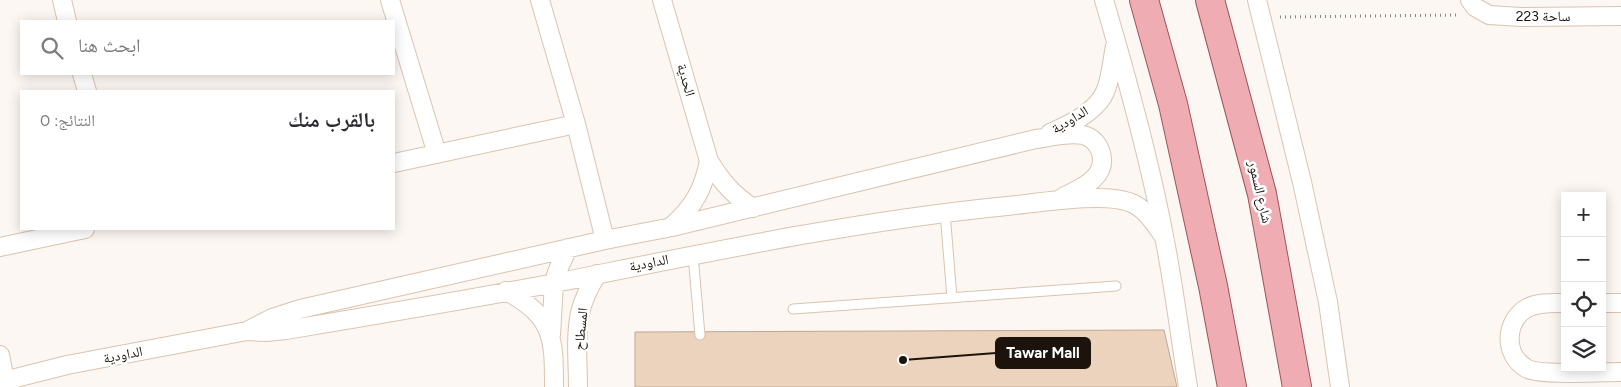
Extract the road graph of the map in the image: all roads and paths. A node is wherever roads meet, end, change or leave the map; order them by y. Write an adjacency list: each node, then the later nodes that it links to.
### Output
1 (62, 0): 13 (street)
2 (390, 0): 19 (street)
3 (540, 0): 17 (street)
4 (662, 0): 20 (street, الحدية)
5 (1104, 0): 14 (street)
6 (1144, 0): 50 (main road)
7 (1210, 0): 51 (main road, شارع السمور)
8 (1257, 0): 12 (street)
9 (1470, 0): 10 (street)
10 (1489, 15): 11 (street, ساحة 223); 12 (path)
11 (1621, 16)
12 (1262, 17): 52 (street)
13 (68, 20)
14 (1116, 40): 18 (street, الداودية); 27 (street)
15 (82, 75): 16 (street)
16 (87, 90)
17 (576, 124): 19 (street); 28 (street)
18 (1036, 139): 22 (street, الداودية); 23 (street, الداودية)
19 (437, 154): 21 (street)
20 (709, 161): 23 (street, الحدية); 25 (street)
21 (395, 163)
22 (1053, 202): 24 (street, الداودية); 27 (street, الداودية)
23 (753, 208): 25 (street, الداودية)
24 (945, 212): 31 (street, الداودية); 36 (lane)
25 (672, 227): 28 (street, الداودية)
26 (80, 230): 29 (street)
27 (1164, 237): 49 (street)
28 (605, 240): 30 (street, الداودية)
29 (0, 247)
30 (568, 248): 33 (street); 41 (street, الداودية)
31 (693, 255): 32 (street, الداودية); 42 (lane)
32 (597, 274): 33 (street, الداودية); 48 (street, المسطاح)
33 (554, 283): 35 (street, الداودية); 43 (street)
34 (1116, 286): 36 (lane)
35 (506, 291): 41 (street, الداودية); 43 (street, المسطاح)
36 (952, 298): 40 (lane)
37 (1561, 303): 45 (street)
38 (1606, 303): 39 (street)
39 (1621, 304)
40 (793, 309)
41 (247, 331): 46 (street, الداودية)
42 (700, 335)
43 (551, 338): 47 (street, المسطاح)
44 (0, 355): 46 (street)
45 (1621, 372)
46 (3, 381)
47 (554, 387)
48 (578, 387)
49 (1188, 387)
50 (1232, 387)
51 (1298, 387)
52 (1340, 387)

